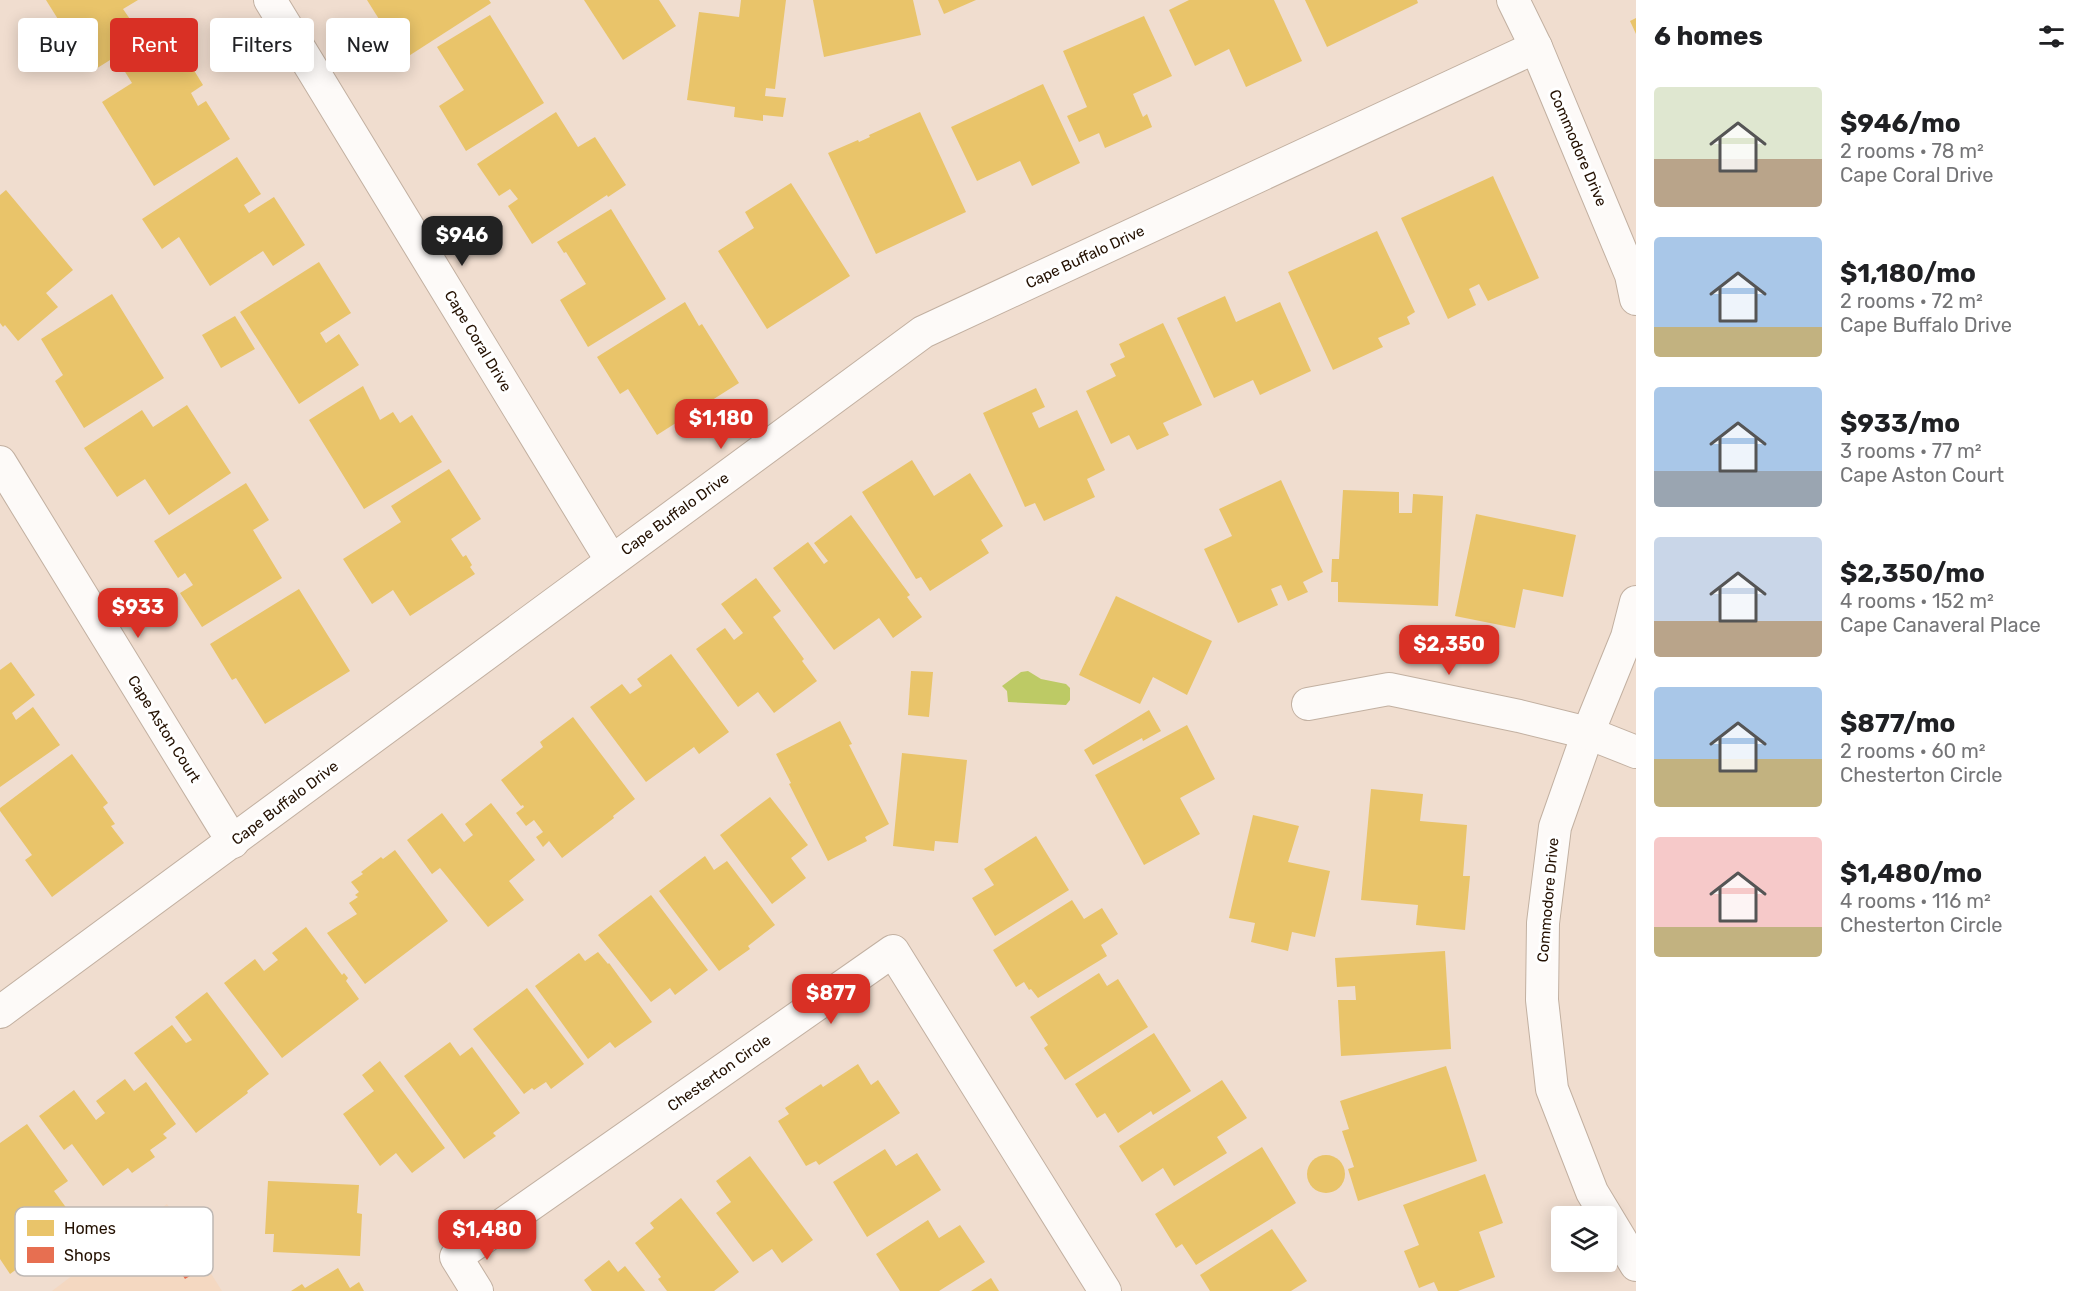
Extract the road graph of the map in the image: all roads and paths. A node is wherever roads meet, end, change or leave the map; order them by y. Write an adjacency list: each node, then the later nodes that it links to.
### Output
1 (270, 0): 6 (street, Cape Coral Drive)
2 (1513, 0): 3 (street, Commodore Drive)
3 (1536, 47): 4 (street, Commodore Drive); 6 (street, Cape Buffalo Drive)
4 (1636, 299)
5 (0, 462): 11 (street, Cape Aston Court)
6 (611, 560): 11 (street, Cape Buffalo Drive)
7 (1636, 602): 9 (street, Commodore Drive)
8 (1308, 704): 9 (street)
9 (1588, 733): 10 (street); 13 (street, Commodore Drive)
10 (1636, 752)
11 (233, 842): 12 (street, Cape Buffalo Drive)
12 (0, 1012)
13 (1636, 1265)
14 (477, 1291): 15 (street, Chesterton Circle)
15 (1105, 1291)

